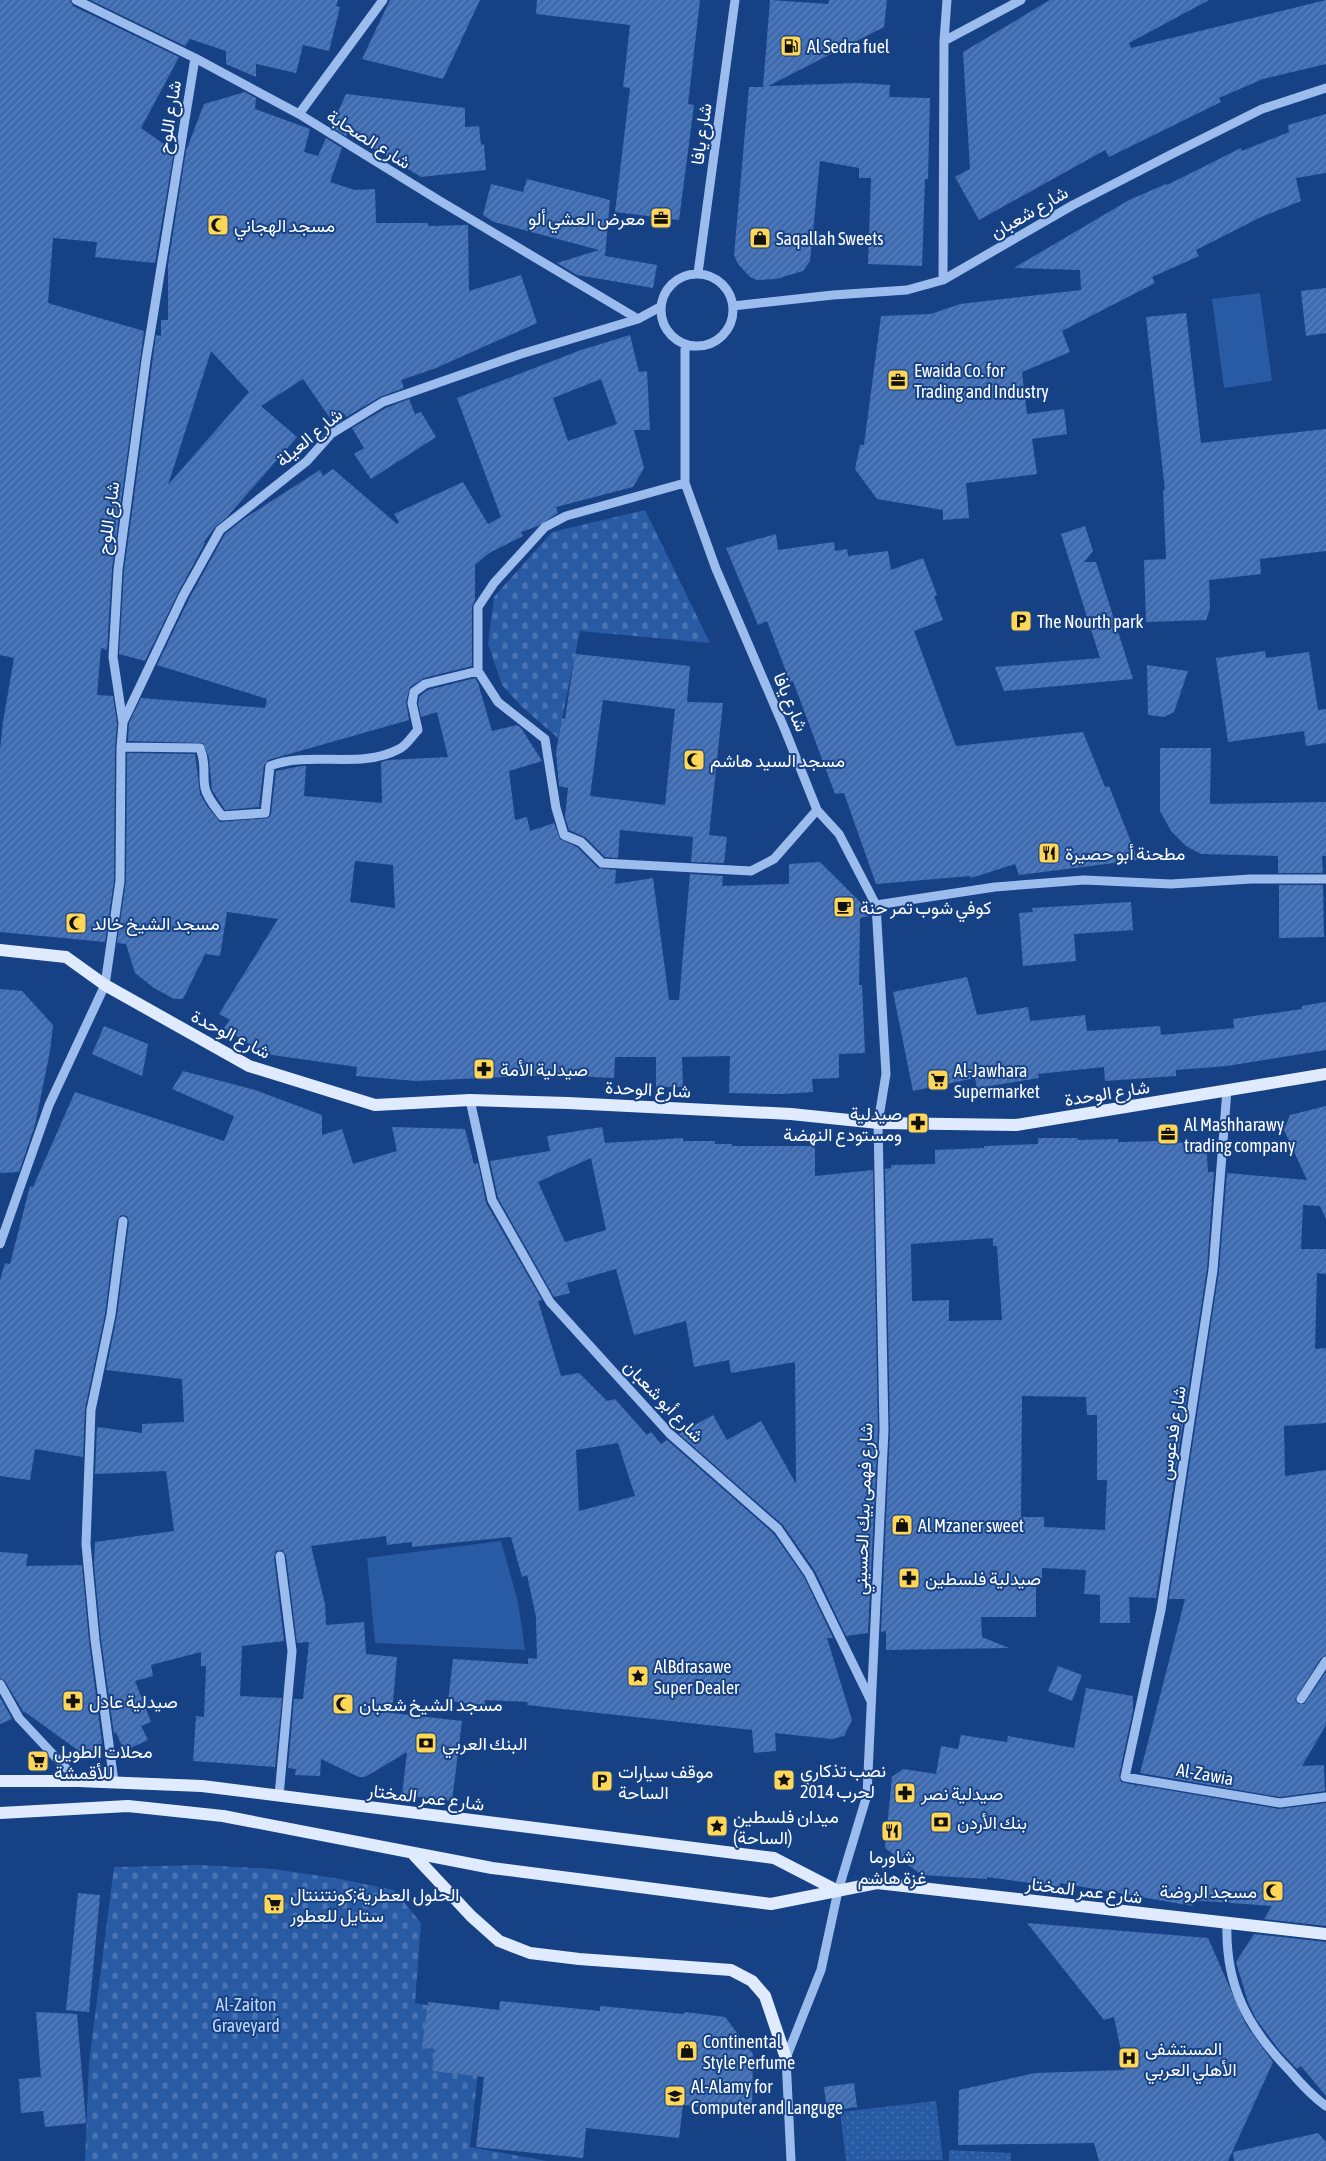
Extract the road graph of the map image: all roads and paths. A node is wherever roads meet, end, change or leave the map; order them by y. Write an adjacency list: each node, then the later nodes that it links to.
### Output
1 (76, 0): 7 (street, شارع الصحابة)
2 (383, 0): 9 (street)
3 (735, 0): 10 (street, شارع يافا)
4 (947, 0): 6 (street)
5 (1021, 0): 6 (street)
6 (944, 41): 11 (street)
7 (195, 58): 9 (street, شارع الصحابة); 18 (street, شارع اللوح)
8 (1326, 88): 11 (street, شارع شعبان)
9 (299, 114): 14 (street, شارع الصحابة)
10 (698, 273): 12 (street); 13 (street)
11 (943, 280): 12 (street, شارع شعبان)
12 (733, 306): 15 (street)
13 (660, 307): 14 (street, شارع العيلة); 15 (street)
14 (638, 319): 18 (street, شارع العيلة)
15 (685, 344): 16 (street, شارع يافا)
16 (685, 483): 17 (street); 20 (street, شارع يافا)
17 (478, 672): 19 (street); 20 (street)
18 (123, 723): 19 (street, شارع اللوح)
19 (121, 747): 24 (street, شارع اللوح)
20 (817, 810): 22 (street, شارع يافا)
21 (1326, 879): 22 (street)
22 (876, 905): 28 (street, شارع يافا)
23 (0, 950): 24 (main road, شارع الوحدة)
24 (105, 985): 27 (main road, شارع الوحدة); 30 (street, شارع اللوح)
25 (1326, 1074): 26 (main road, شارع الوحدة)
26 (1227, 1090): 28 (main road, شارع الوحدة); 36 (street, شارع فدعوس)
27 (470, 1100): 28 (main road, شارع الوحدة); 35 (street, شارع أبو شعبان)
28 (878, 1123): 35 (street, شارع فهمى بيك الحسيني)
29 (123, 1221): 39 (street)
30 (0, 1244)
31 (280, 1556): 40 (street)
32 (1326, 1661): 34 (street)
33 (0, 1684): 38 (street)
34 (1301, 1699)
35 (872, 1703): 44 (street, شارع فهمى بيك الحسيني)
36 (1125, 1777): 41 (street, Al-Zawia)
37 (0, 1781): 38 (main road, شارع عمر المختار)
38 (78, 1781): 39 (main road, شارع عمر المختار)
39 (114, 1782): 40 (main road, شارع عمر المختار)
40 (279, 1796): 44 (main road, شارع عمر المختار)
41 (1326, 1797)
42 (0, 1813): 43 (main road, شارع عمر المختار)
43 (412, 1853): 44 (main road, شارع عمر المختار); 47 (main road)
44 (838, 1891): 45 (main road, شارع عمر المختار); 47 (street, شارع فهمى بيك الحسيني)
45 (1227, 1924): 46 (main road, شارع عمر المختار); 48 (street)
46 (1326, 1934)
47 (786, 2058): 49 (street)
48 (1326, 2106)
49 (791, 2161)

